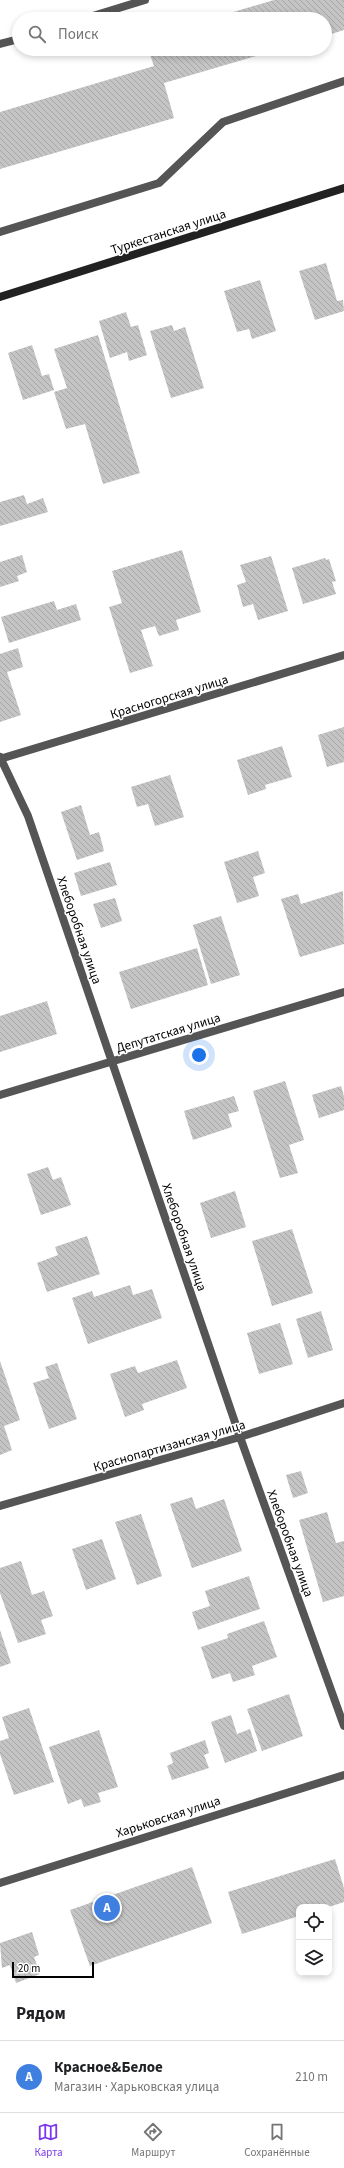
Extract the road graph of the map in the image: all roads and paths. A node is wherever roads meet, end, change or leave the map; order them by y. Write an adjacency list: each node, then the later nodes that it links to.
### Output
1 (144, 0): 2 (street)
2 (105, 12)
3 (12, 41): 4 (street)
4 (0, 44)
5 (344, 81): 7 (street)
6 (344, 188): 8 (main road, Туркестанская улица)
7 (0, 232)
8 (0, 297)
9 (344, 655): 10 (street, Красногорская улица)
10 (0, 758): 12 (street, Хлеборобная улица)
11 (344, 992): 12 (street, Депутатская улица)
12 (112, 1061): 13 (street, Депутатская улица); 15 (street, Хлеборобная улица)
13 (0, 1096)
14 (344, 1403): 15 (street, Краснопартизанская улица)
15 (240, 1437): 16 (street, Краснопартизанская улица); 17 (street, Хлеборобная улица)
16 (0, 1506)
17 (344, 1726)
18 (344, 1775): 19 (street, Харьковская улица)
19 (0, 1883)

